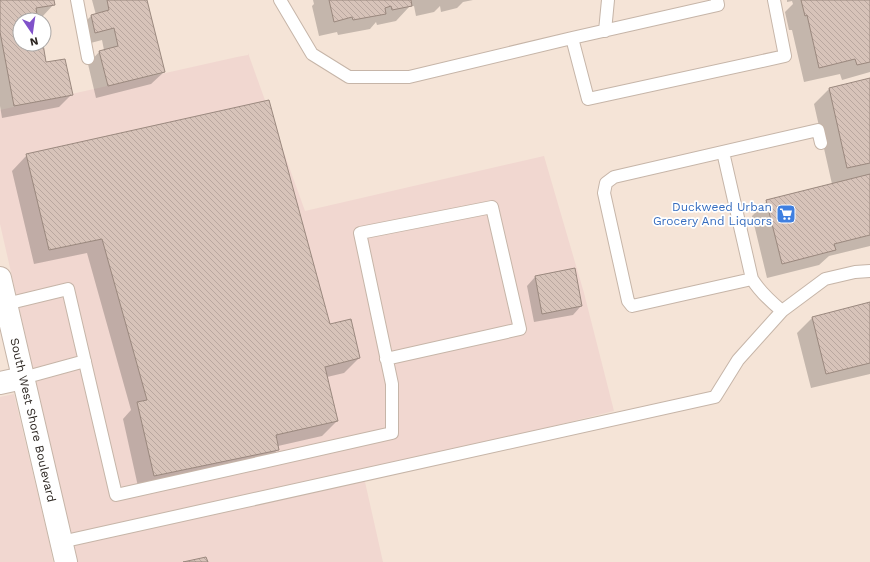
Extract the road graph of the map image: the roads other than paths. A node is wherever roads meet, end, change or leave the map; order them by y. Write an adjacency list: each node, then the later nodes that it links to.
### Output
1 (77, 0): 8 (lane)
2 (280, 0): 7 (lane)
3 (608, 0): 6 (lane)
4 (717, 0): 6 (lane)
5 (774, 0): 7 (lane)
6 (605, 31): 7 (lane)
7 (572, 38)
8 (88, 58)
9 (821, 143): 10 (lane)
10 (722, 152): 15 (lane); 15 (lane)
11 (870, 263): 13 (lane)
12 (870, 271): 13 (lane)
13 (855, 272): 17 (lane)
14 (0, 278): 16 (street, South West Shore Boulevard)
15 (752, 279): 17 (lane)
16 (6, 304): 19 (lane); 20 (street, South West Shore Boulevard)
17 (782, 311): 22 (lane)
18 (386, 359): 18 (lane); 19 (lane)
19 (85, 361): 20 (lane)
20 (23, 378): 21 (street); 22 (street, South West Shore Boulevard)
21 (0, 383)
22 (63, 552)

